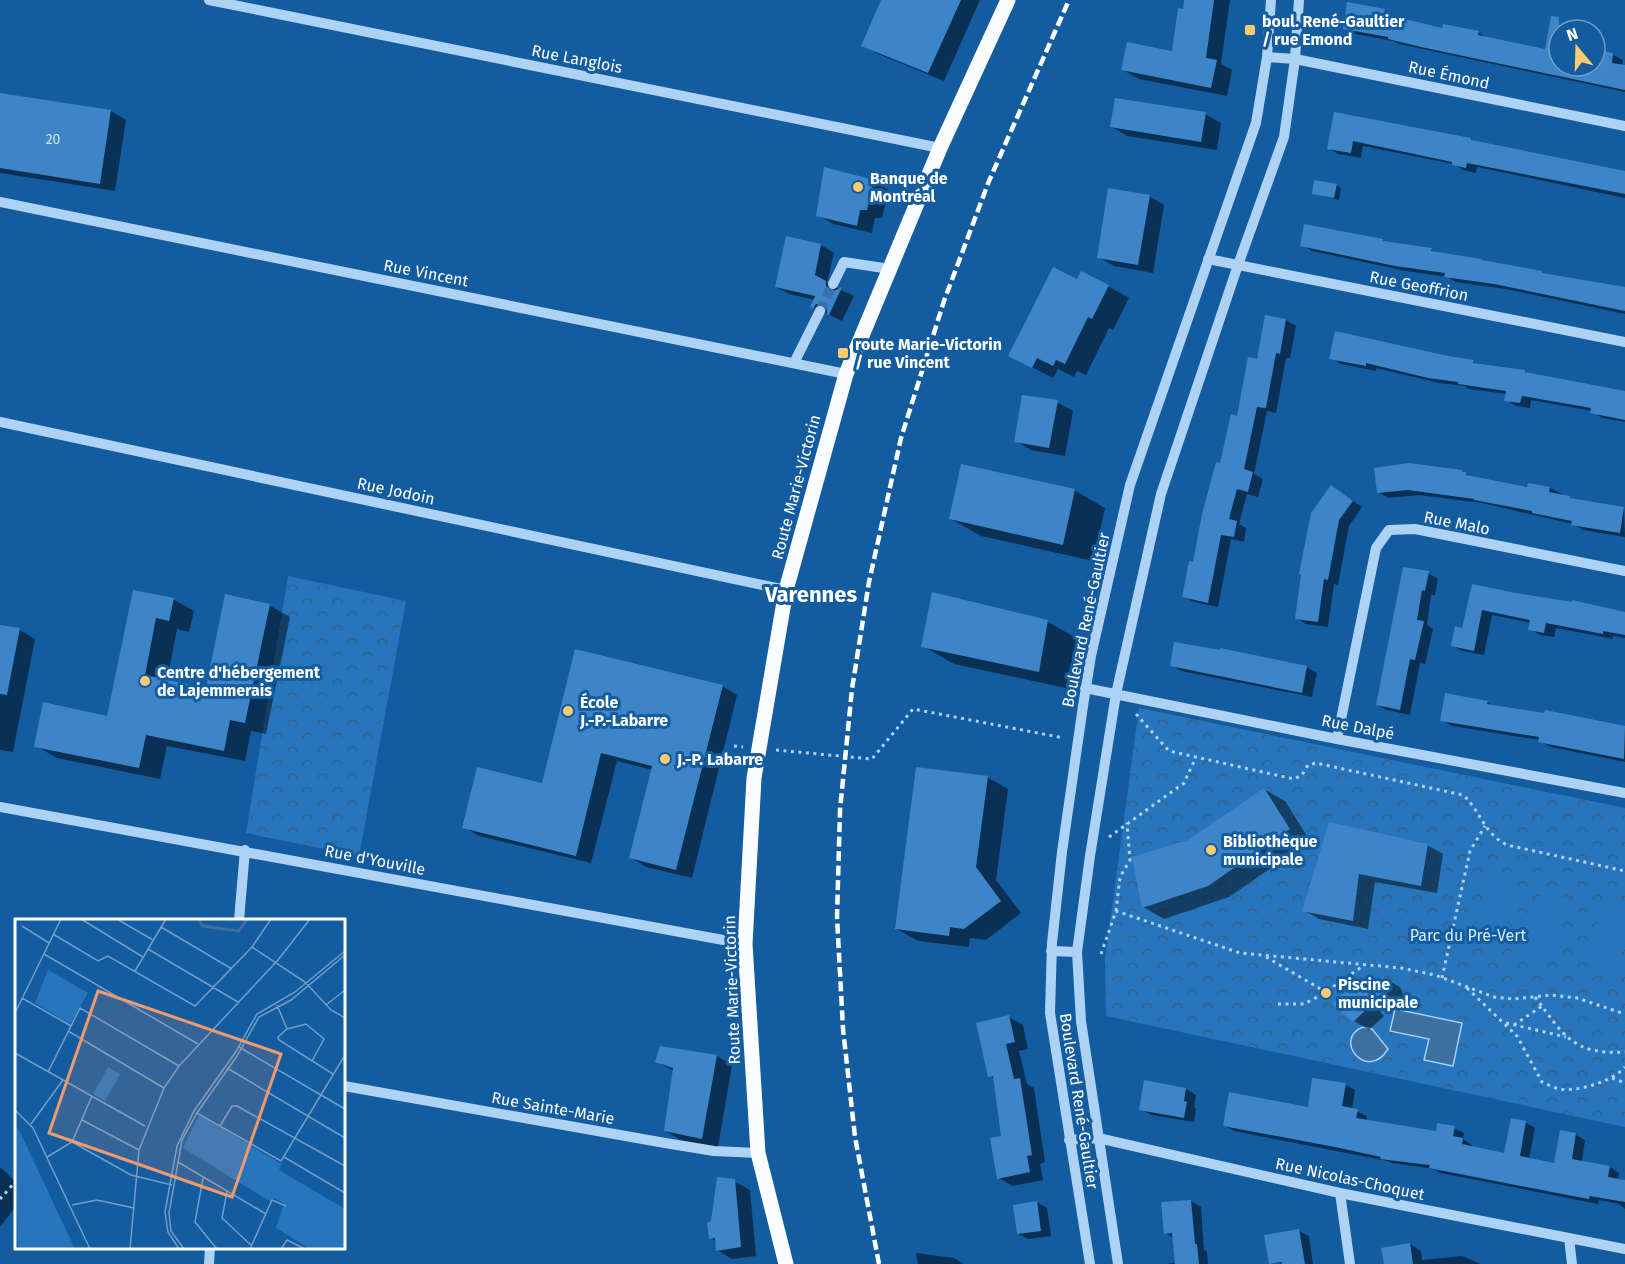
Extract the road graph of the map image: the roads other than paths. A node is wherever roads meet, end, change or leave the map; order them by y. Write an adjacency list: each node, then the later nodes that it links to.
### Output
1 (209, 0): 8 (street, Rue Langlois)
2 (1008, 0): 8 (main road, Route Marie-Victorin)
3 (1271, 0): 5 (street, Boulevard René-Gaultier)
4 (1299, 0): 6 (street, Boulevard René-Gaultier)
5 (1267, 57): 6 (street, Rue Émond); 10 (street, Boulevard René-Gaultier)
6 (1295, 58): 7 (street, Rue Émond); 11 (street, Boulevard René-Gaultier)
7 (1625, 126)
8 (940, 147): 12 (main road, Route Marie-Victorin)
9 (0, 202): 16 (street, Rue Vincent)
10 (1208, 259): 11 (street, Rue Geoffrion); 21 (street, Boulevard René-Gaultier)
11 (1238, 265): 15 (street, Rue Geoffrion); 22 (street, Boulevard René-Gaultier)
12 (890, 269): 13 (street); 17 (main road, Route Marie-Victorin)
13 (834, 284)
14 (820, 311): 16 (street)
15 (1625, 342)
16 (794, 363): 17 (street, Rue Vincent)
17 (846, 374): 20 (main road, Route Marie-Victorin)
18 (0, 422): 20 (street, Rue Jodoin)
19 (1625, 571): 23 (street, Rue Malo)
20 (786, 590): 28 (main road, Route Marie-Victorin)
21 (1085, 688): 22 (street, Rue Dalpé); 29 (street, Boulevard René-Gaultier)
22 (1116, 694): 23 (street, Rue Dalpé); 30 (street, Boulevard René-Gaultier)
23 (1337, 738): 24 (street, Rue Dalpé)
24 (1625, 793)
25 (0, 807): 26 (street, Rue d'Youville)
26 (244, 850): 27 (street); 28 (street, Rue d'Youville)
27 (239, 919)
28 (745, 944): 34 (main road, Route Marie-Victorin)
29 (1051, 951): 30 (street); 33 (street, Boulevard René-Gaultier)
30 (1077, 952): 32 (street, Boulevard René-Gaultier)
31 (345, 1086): 34 (street, Rue Sainte-Marie)
32 (1098, 1138): 33 (street, Rue Nicolas-Choquet); 35 (street, Rue Nicolas-Choquet); 42 (street, Boulevard René-Gaultier)
33 (1069, 1140): 41 (street, Boulevard René-Gaultier)
34 (758, 1153): 40 (main road, Route Marie-Victorin)
35 (1340, 1193): 36 (street, Rue Nicolas-Choquet); 43 (street)
36 (1569, 1238): 37 (street, Rue Nicolas-Choquet); 44 (street)
37 (1625, 1248)
38 (210, 1249): 39 (street)
39 (209, 1264)
40 (786, 1264)
41 (1090, 1264)
42 (1118, 1264)
43 (1350, 1264)
44 (1572, 1264)

